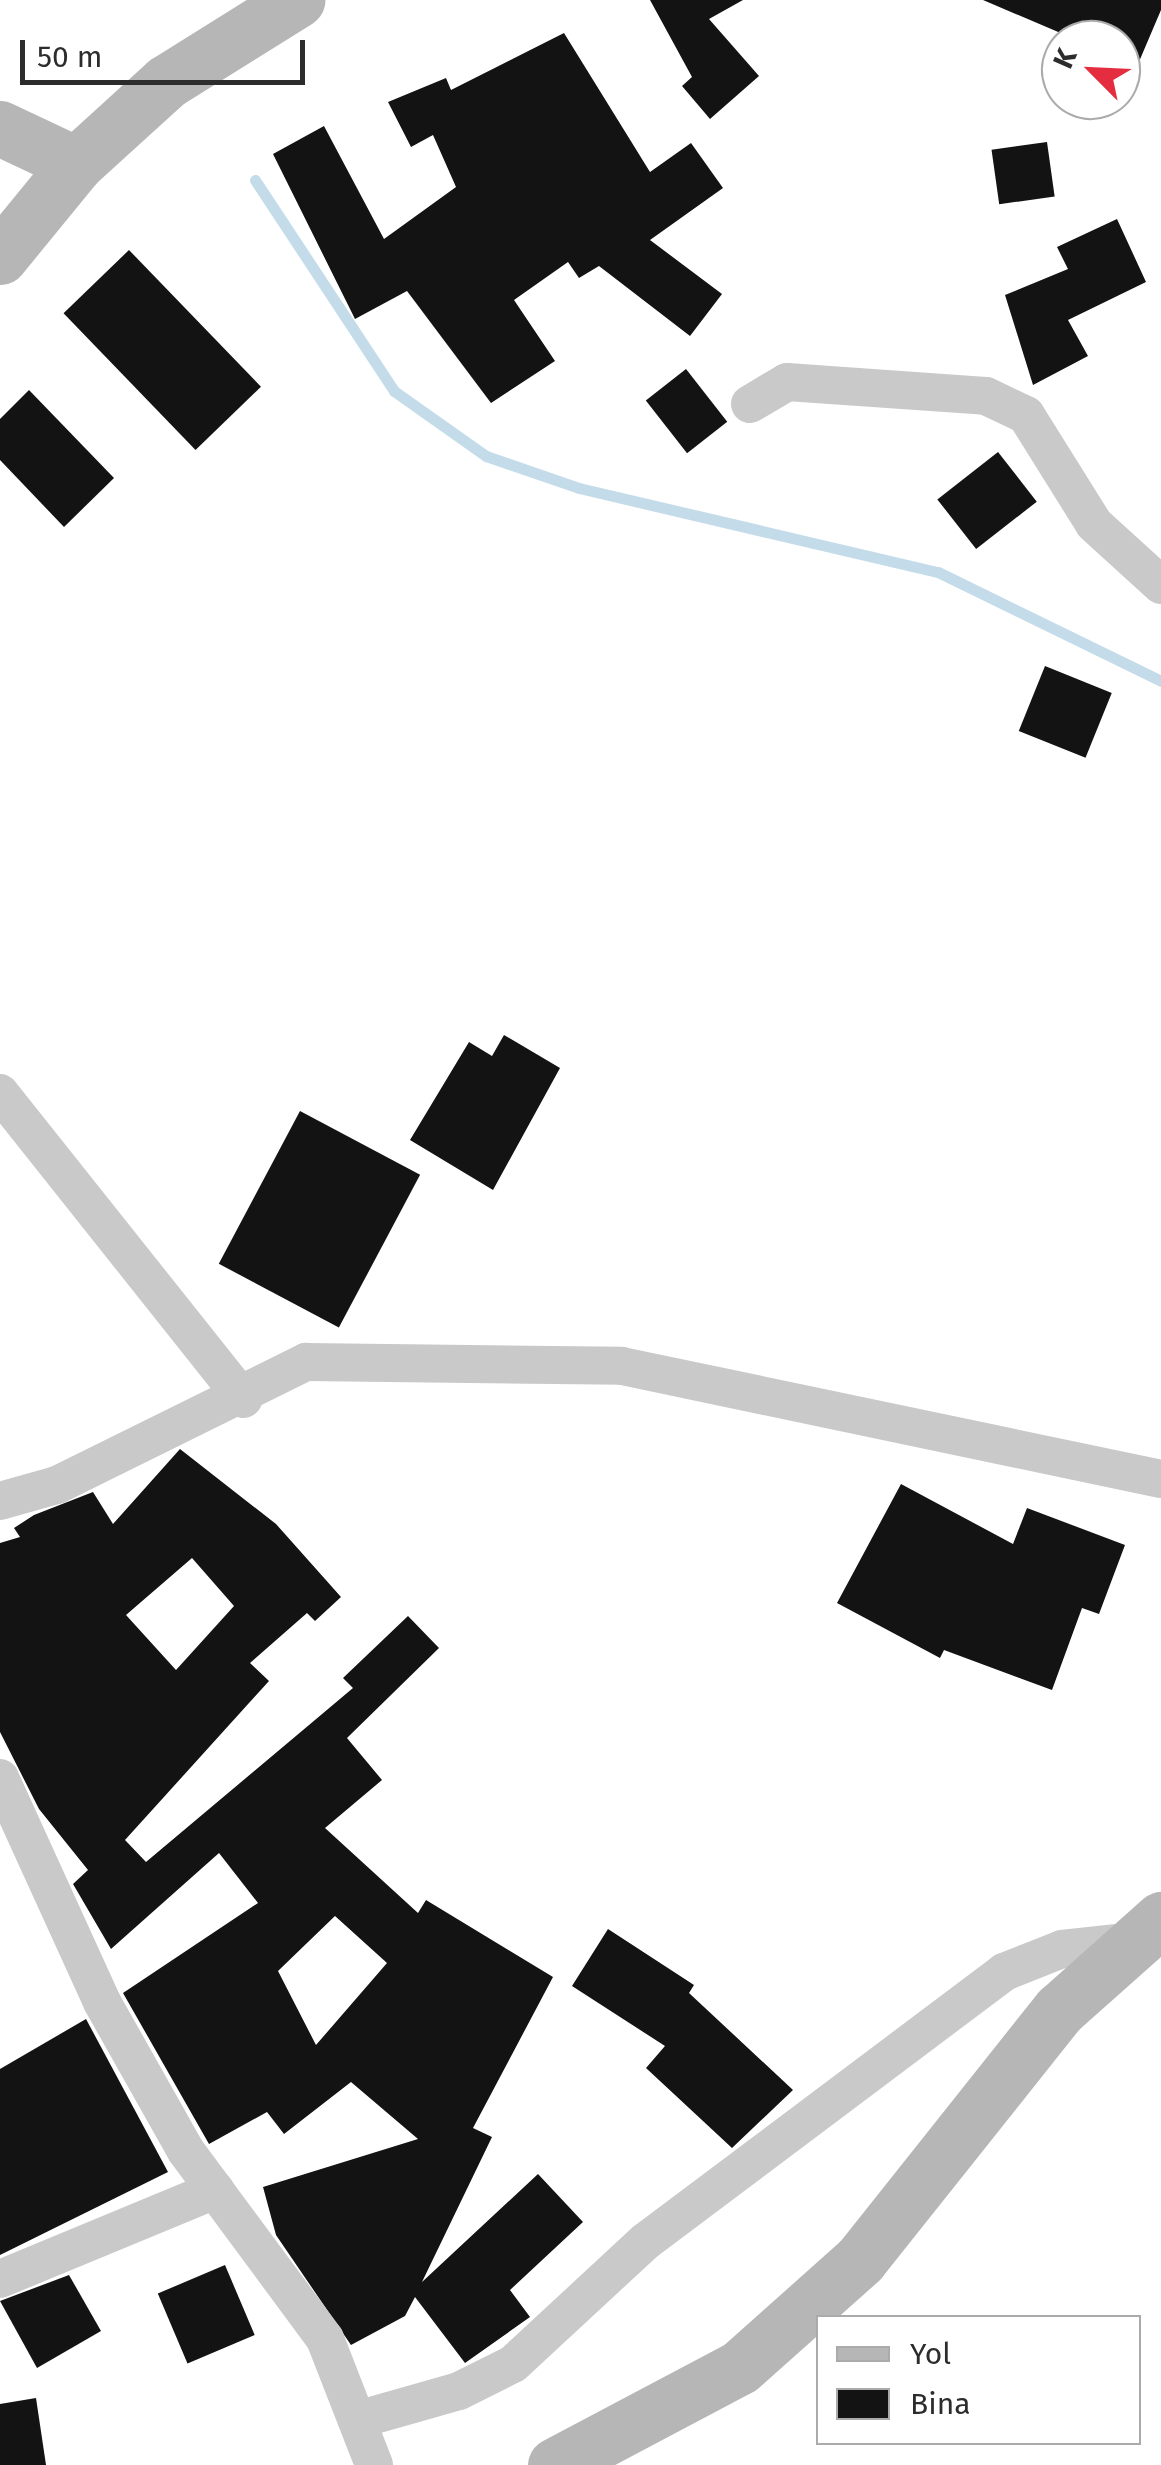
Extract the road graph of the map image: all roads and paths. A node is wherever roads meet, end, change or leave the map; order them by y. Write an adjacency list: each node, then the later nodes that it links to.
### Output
1 (297, 0): 3 (street)
2 (0, 128): 3 (street)
3 (76, 164): 4 (street)
4 (0, 257)
5 (750, 404): 6 (street)
6 (1161, 585)
7 (0, 1093): 8 (street)
8 (242, 1399): 9 (street); 10 (street)
9 (1161, 1479)
10 (0, 1501)
11 (0, 1778): 13 (street)
12 (1148, 1930): 15 (street); 16 (street)
13 (215, 2190): 14 (street); 15 (street)
14 (0, 2279)
15 (356, 2420): 17 (street)
16 (612, 2451): 18 (street)
17 (374, 2465)
18 (555, 2465)

